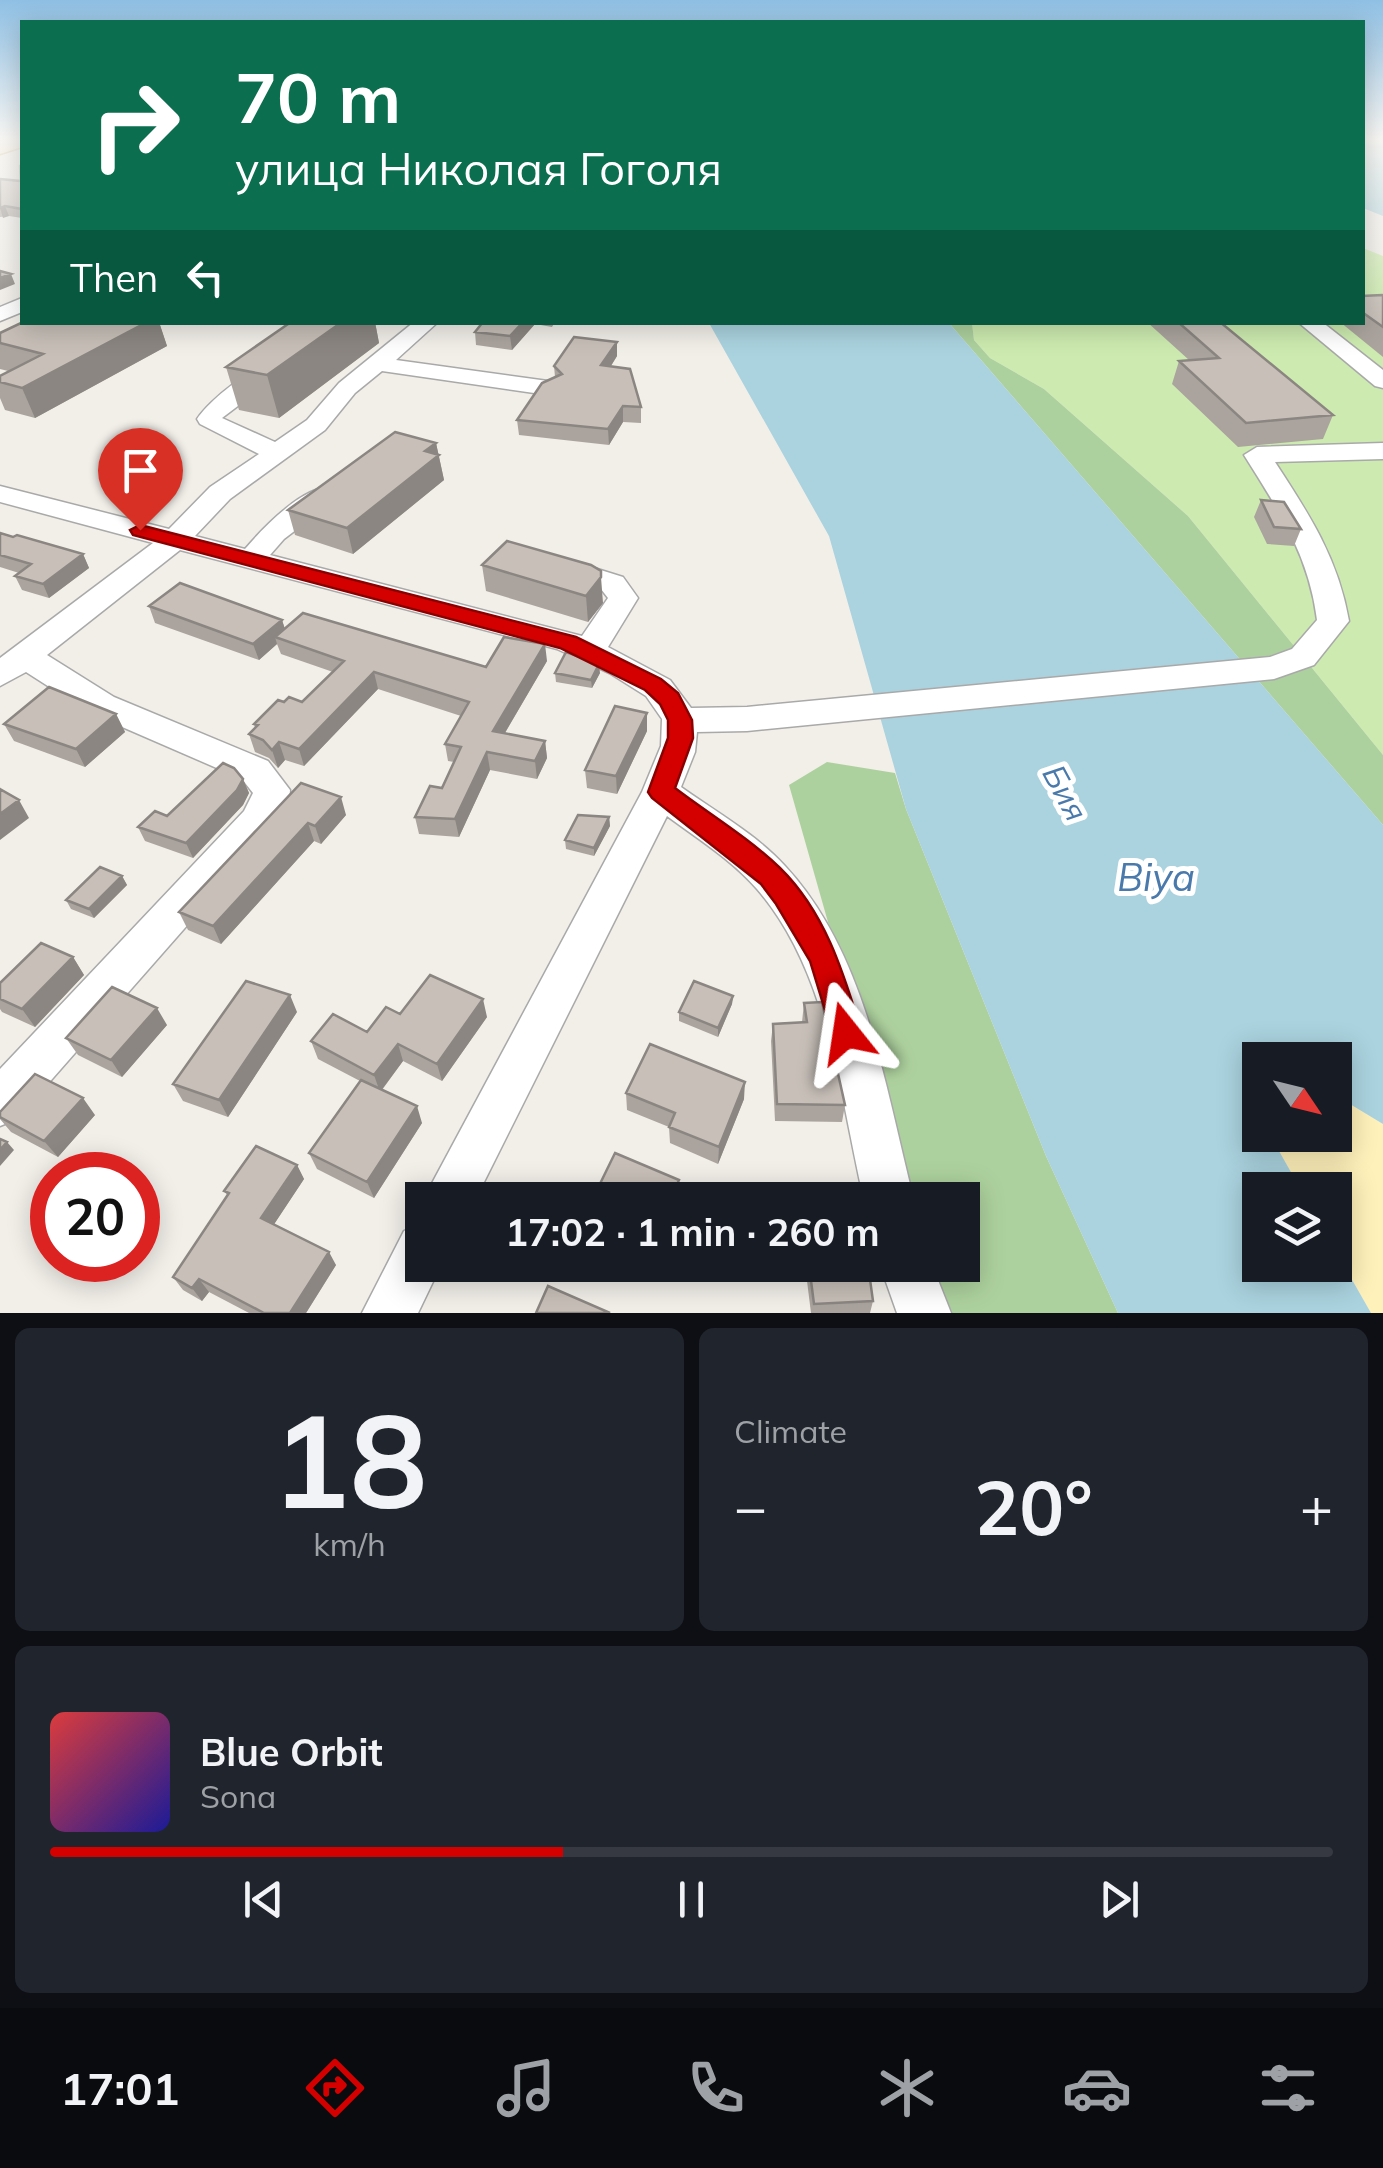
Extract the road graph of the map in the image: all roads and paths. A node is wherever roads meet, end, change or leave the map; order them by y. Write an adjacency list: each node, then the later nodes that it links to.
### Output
1 (1312, 325): 6 (street)
2 (373, 330): 3 (street)
3 (419, 330): 5 (street)
4 (291, 355): 8 (street)
5 (379, 364): 7 (street); 8 (street)
6 (1383, 382)
7 (548, 388)
8 (274, 451): 12 (street)
9 (1383, 451): 17 (street)
10 (349, 476): 14 (street)
11 (0, 494): 12 (street)
12 (175, 540): 14 (street); 16 (street)
13 (534, 558): 15 (street)
14 (251, 560): 15 (street)
15 (577, 647): 17 (street)
16 (12, 666): 19 (street)
17 (680, 720): 18 (street)
18 (661, 792): 20 (street); 21 (street)
19 (0, 1103)
20 (457, 1182)
21 (884, 1182)
22 (405, 1282): 24 (street)
23 (912, 1282): 25 (street)
24 (389, 1313)
25 (924, 1313)

